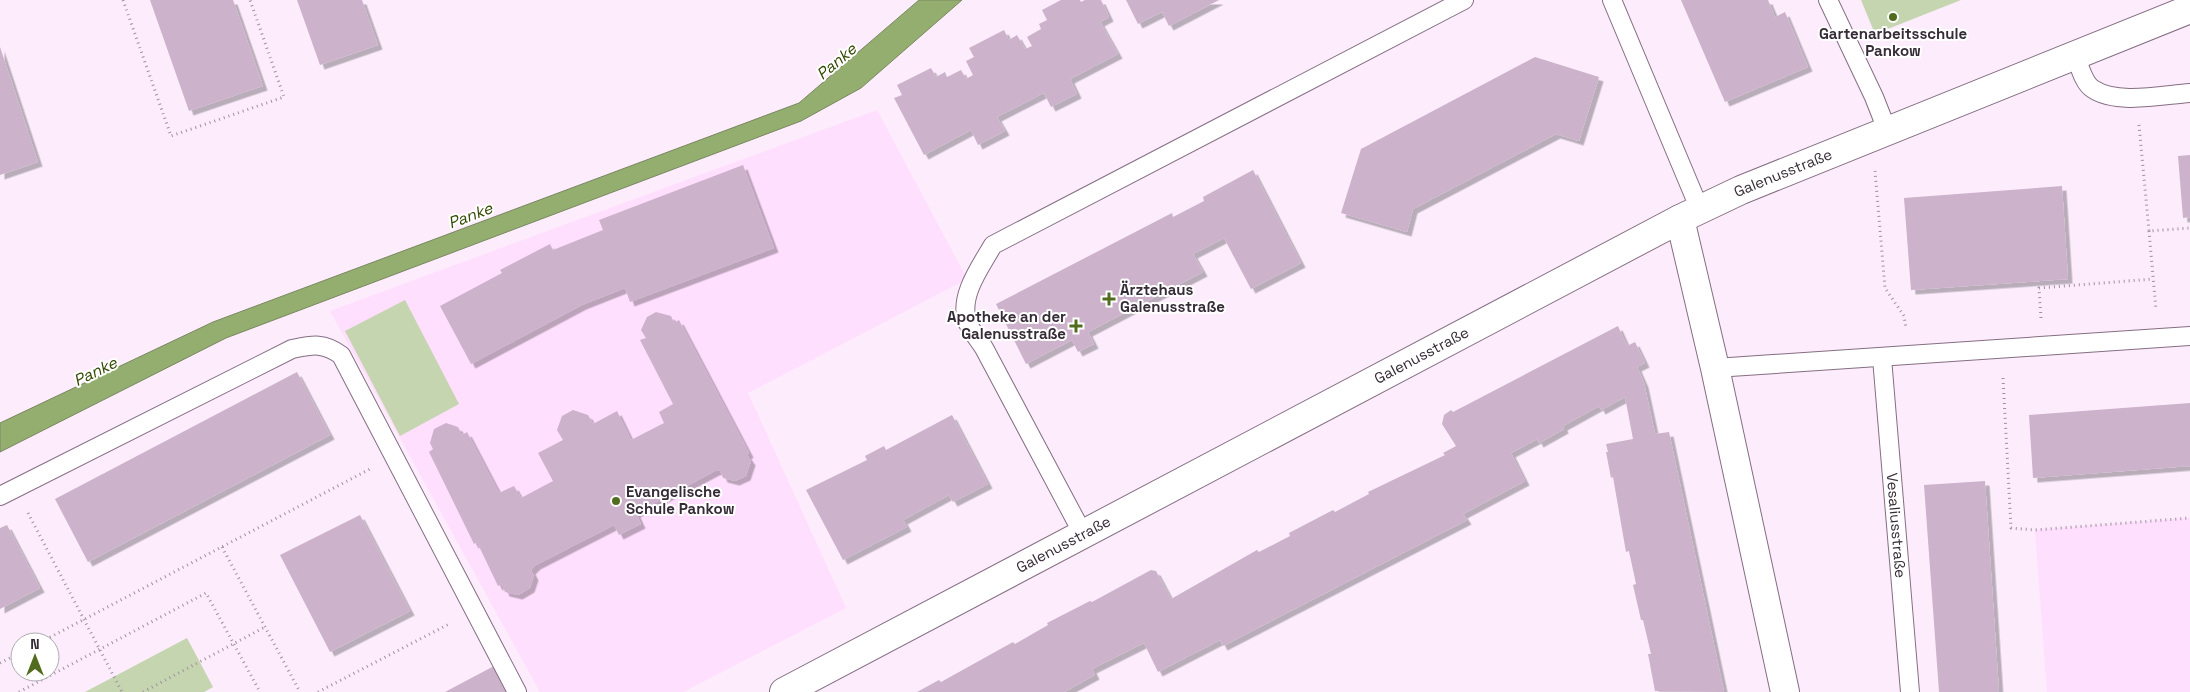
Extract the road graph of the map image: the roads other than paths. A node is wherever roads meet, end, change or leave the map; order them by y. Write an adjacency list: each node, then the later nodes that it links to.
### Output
1 (1464, 0): 13 (lane)
2 (1612, 0): 8 (lane)
3 (1828, 0): 7 (lane)
4 (2190, 9): 5 (street, Galenusstraße)
5 (2075, 54): 6 (lane); 7 (street, Galenusstraße)
6 (2190, 93)
7 (1887, 130): 8 (street, Galenusstraße)
8 (1690, 214): 11 (street); 13 (street, Galenusstraße)
9 (2190, 336): 10 (lane)
10 (1882, 358): 11 (lane); 17 (lane, Vesaliusstraße)
11 (1715, 368): 16 (street)
12 (8, 492): 14 (lane)
13 (1083, 534): 15 (street, Galenusstraße)
14 (518, 692)
15 (784, 692)
16 (1785, 692)
17 (1910, 692)

